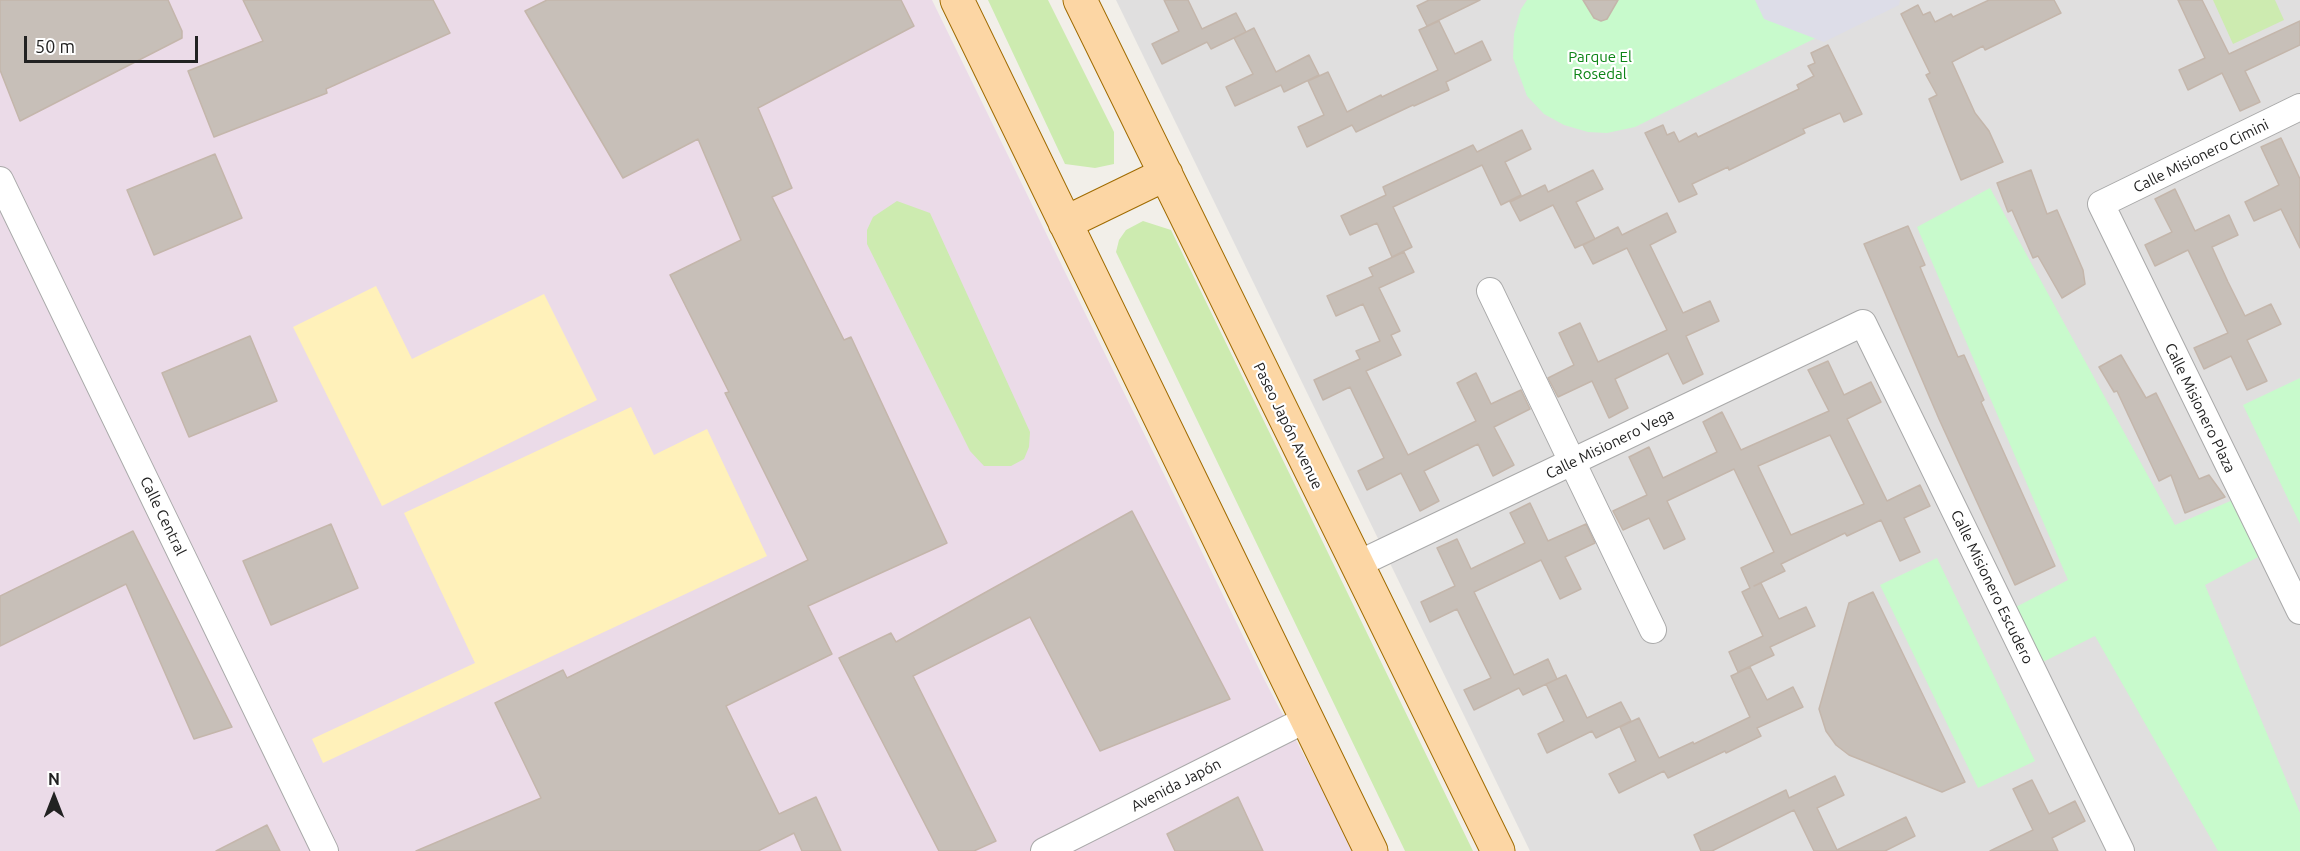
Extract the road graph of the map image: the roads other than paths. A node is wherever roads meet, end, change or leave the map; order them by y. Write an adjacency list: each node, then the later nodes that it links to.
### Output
1 (957, 0): 7 (main road)
2 (1080, 0): 4 (main road, Paseo Japón Avenue)
3 (2300, 107): 6 (street, Calle Misionero Cimini)
4 (1166, 174): 7 (main road); 11 (main road, Paseo Japón Avenue)
5 (0, 180): 15 (street, Calle Central)
6 (2101, 204): 12 (street, Calle Misionero Plaza)
7 (1065, 223): 14 (main road)
8 (1490, 291): 10 (street)
9 (1863, 323): 10 (street, Calle Misionero Vega); 19 (street, Calle Misionero Escudero)
10 (1572, 462): 11 (street, Calle Misionero Vega); 13 (street)
11 (1356, 565): 18 (main road, Paseo Japón Avenue)
12 (2300, 611)
13 (1653, 630)
14 (1307, 719): 16 (street, Avenida Japón); 17 (main road)
15 (325, 851)
16 (1044, 851)
17 (1371, 851)
18 (1498, 851)
19 (2121, 851)

